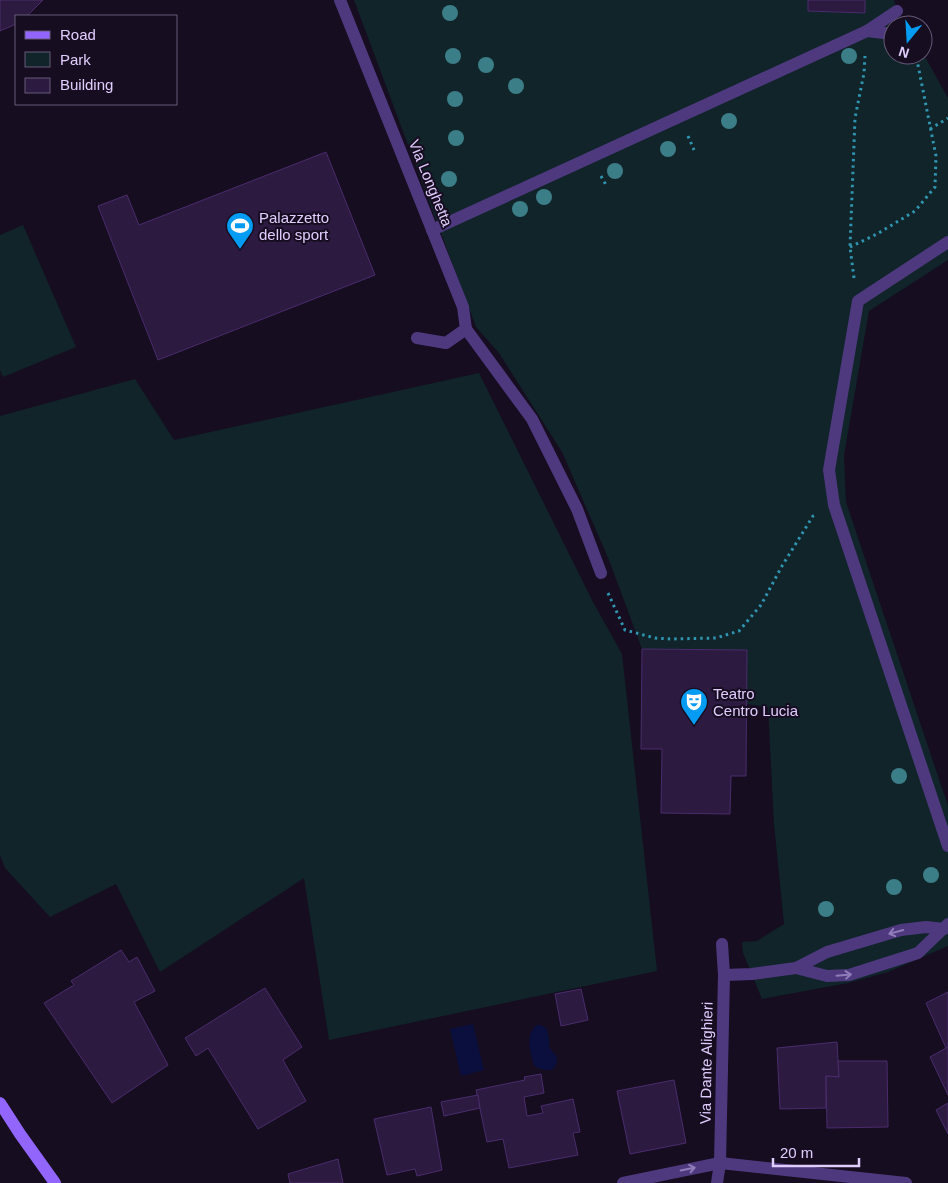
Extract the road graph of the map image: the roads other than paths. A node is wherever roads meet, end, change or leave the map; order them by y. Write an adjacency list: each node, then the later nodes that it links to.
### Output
1 (340, 0): 5 (street, Via Longhetta)
2 (897, 11): 3 (street)
3 (867, 31): 4 (street); 5 (street)
4 (883, 33)
5 (432, 230): 7 (street, Via Longhetta)
6 (948, 242): 10 (street)
7 (466, 329): 8 (street); 9 (street)
8 (417, 338)
9 (601, 573)
10 (948, 846)
11 (946, 927): 13 (street, one-way to 13); 13 (street, one-way to 11)
12 (722, 944): 14 (street, Via Dante Alighieri)
13 (796, 968): 14 (street)
14 (724, 975): 16 (street, Via Dante Alighieri)
15 (0, 1103): 17 (street)
16 (720, 1163): 18 (street, one-way to 16); 19 (street, Via Dante Alighieri); 20 (street)
17 (55, 1183)
18 (623, 1183)
19 (717, 1183)
20 (906, 1183)

